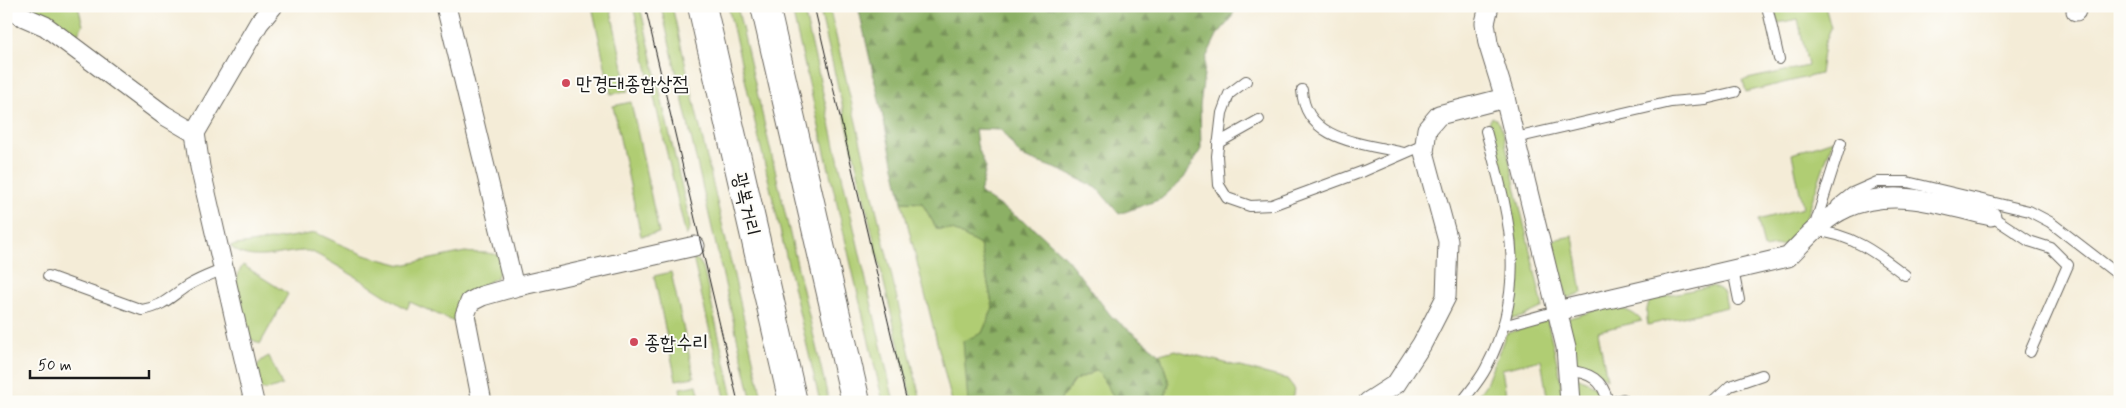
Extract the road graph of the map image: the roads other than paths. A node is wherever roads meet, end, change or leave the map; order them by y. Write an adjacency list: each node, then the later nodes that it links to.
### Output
1 (273, 6): 15 (street)
2 (446, 6): 30 (street)
3 (702, 6): 39 (highway, 광복거리)
4 (765, 6): 40 (highway)
5 (1488, 6): 12 (street)
6 (1767, 6): 8 (lane)
7 (6, 9): 15 (street)
8 (1779, 59)
9 (1246, 81): 17 (lane)
10 (1302, 90): 20 (lane)
11 (1735, 92): 16 (lane)
12 (1505, 98): 16 (street); 19 (street)
13 (1259, 120): 17 (lane)
14 (1486, 131): 33 (lane)
15 (195, 133): 25 (street)
16 (1515, 138): 32 (street)
17 (1218, 143): 20 (lane)
18 (1841, 143): 23 (lane)
19 (1426, 144): 20 (lane); 41 (street)
20 (1404, 153)
21 (1991, 216): 22 (street); 34 (lane)
22 (1830, 218): 23 (street); 29 (lane)
23 (1814, 231): 26 (street); 27 (lane)
24 (695, 246): 30 (street)
25 (224, 269): 28 (lane); 37 (street)
26 (1733, 270): 31 (lane); 32 (street)
27 (1905, 275)
28 (48, 276)
29 (2120, 276)
30 (514, 287): 38 (street)
31 (1739, 300)
32 (1557, 311): 33 (lane); 35 (street)
33 (1503, 326): 42 (lane)
34 (2030, 352)
35 (1568, 371): 43 (street); 44 (lane)
36 (1762, 375): 45 (lane)
37 (254, 402)
38 (482, 402)
39 (793, 402)
40 (856, 402)
41 (1368, 402)
42 (1462, 402)
43 (1570, 402)
44 (1608, 402)
45 (1713, 402)

